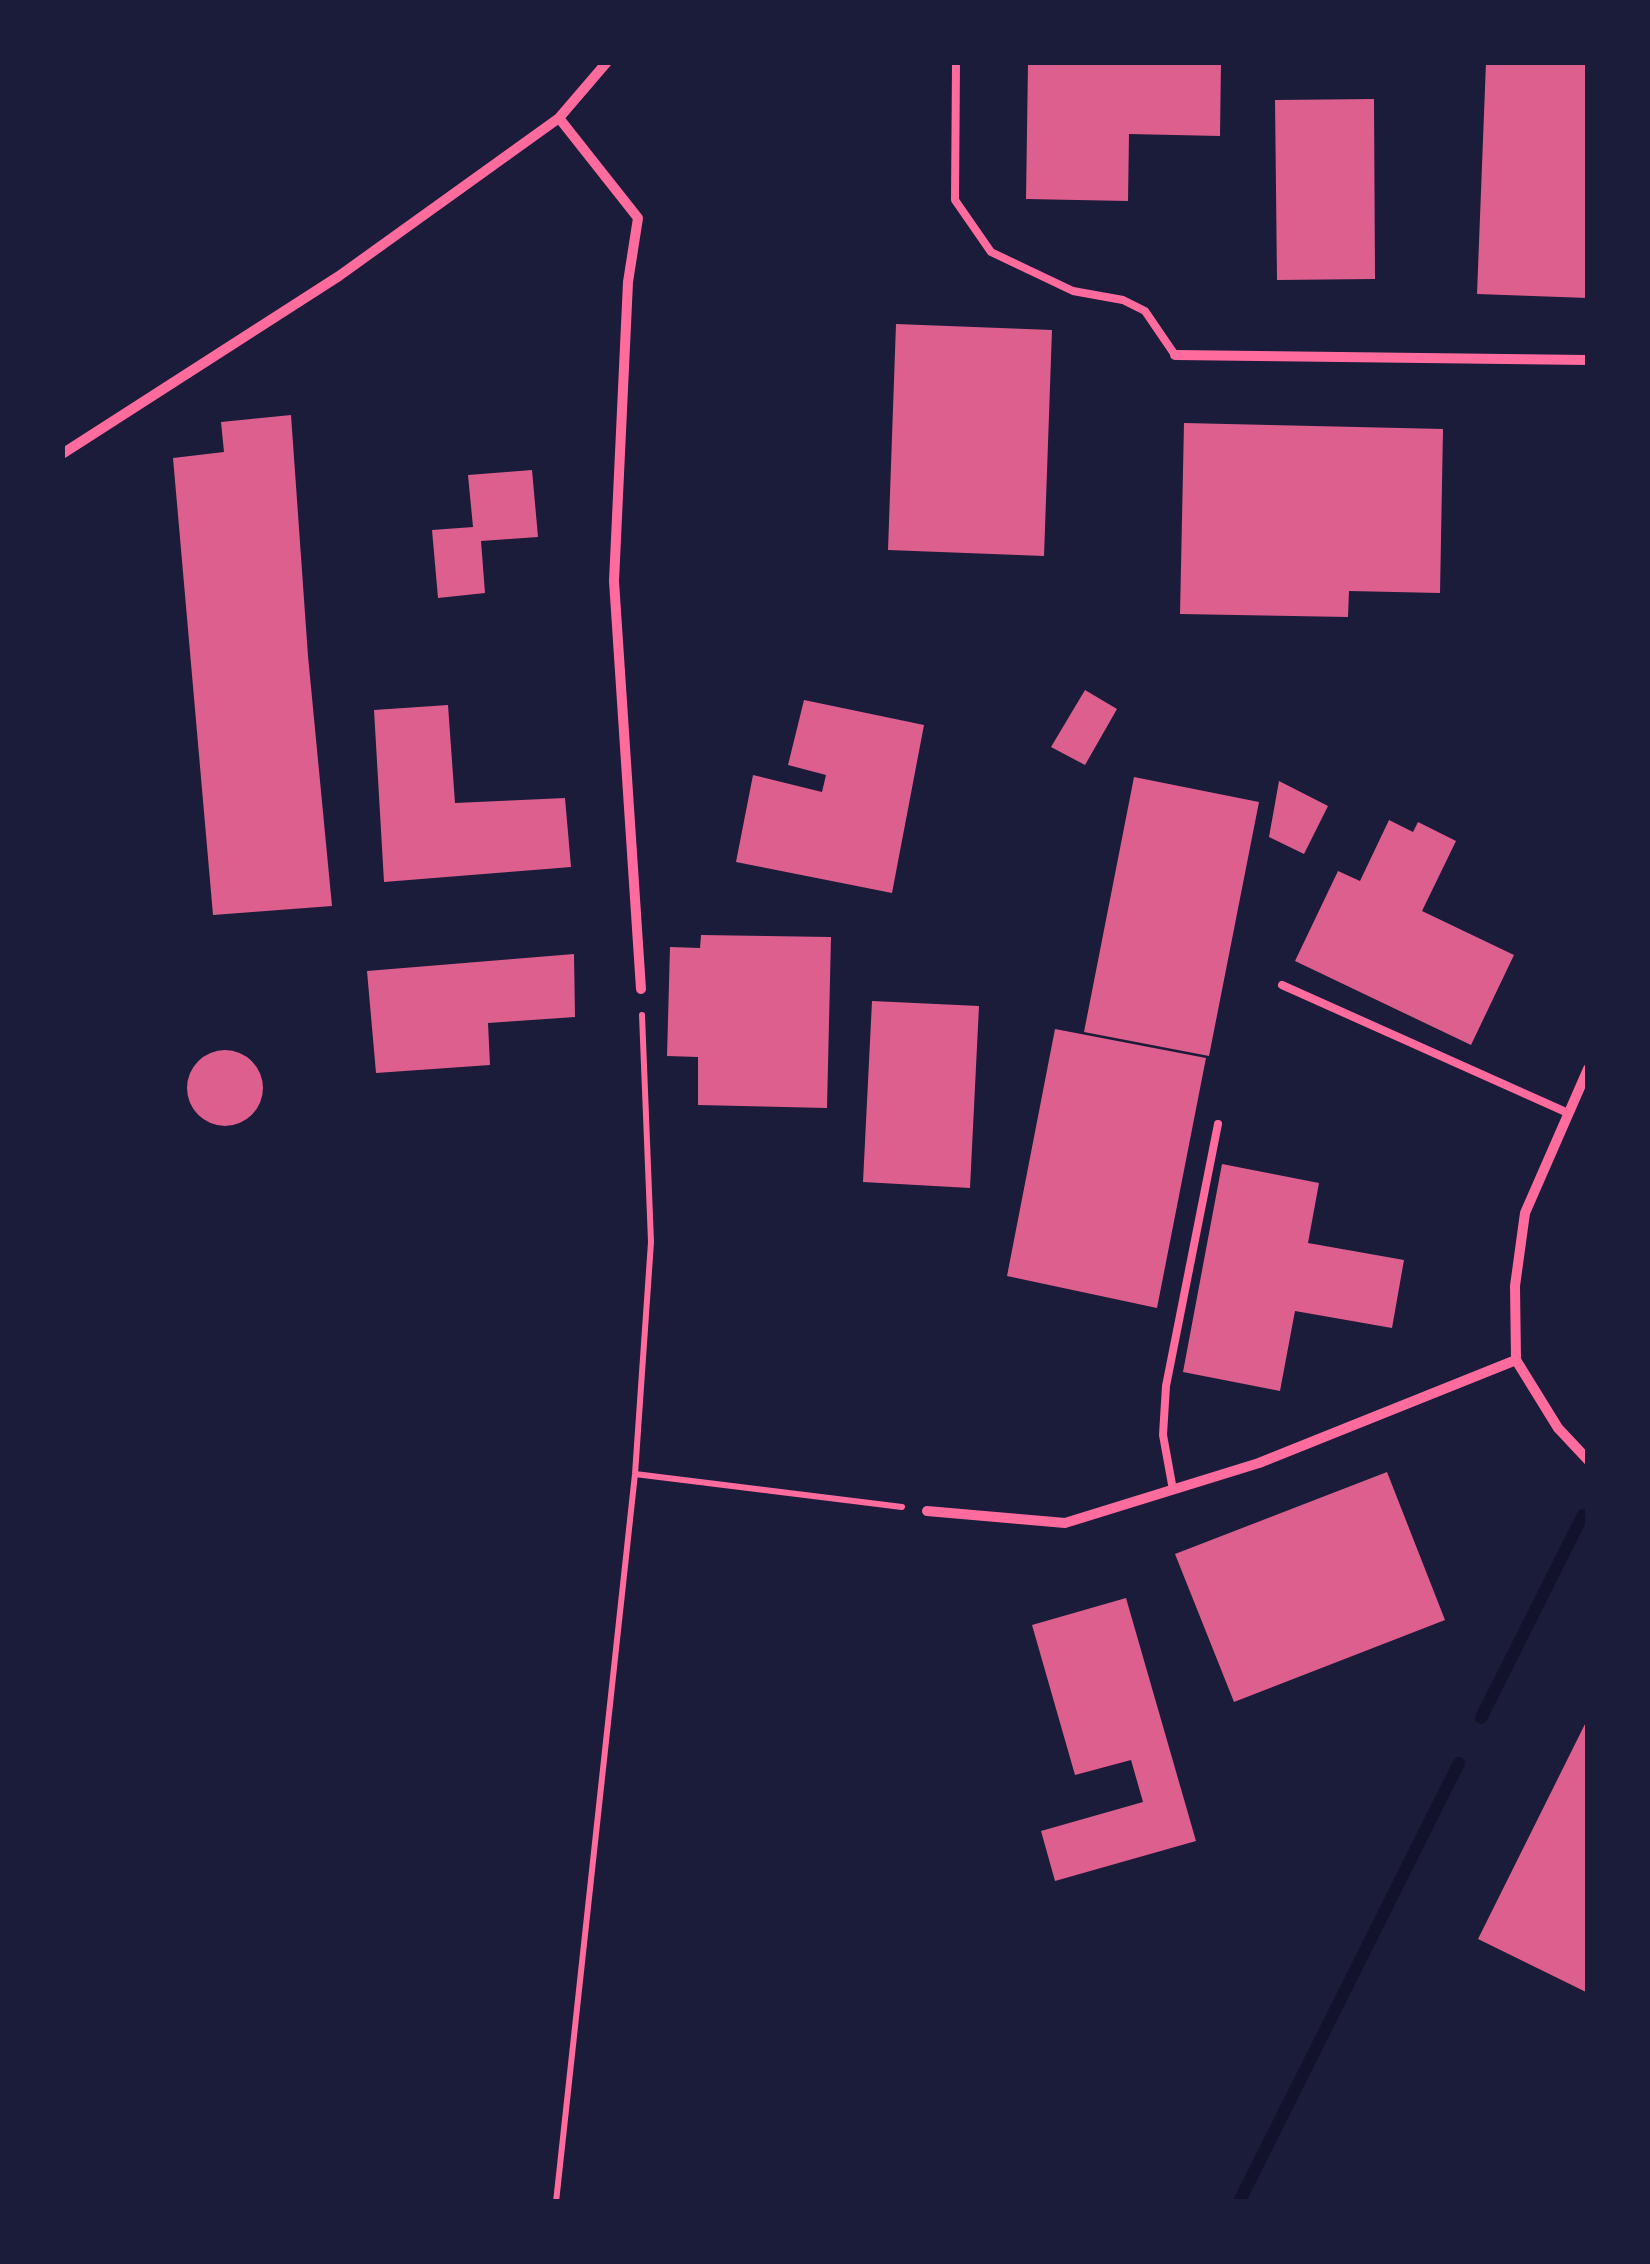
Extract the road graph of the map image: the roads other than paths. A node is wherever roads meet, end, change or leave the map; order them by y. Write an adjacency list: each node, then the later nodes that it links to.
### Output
1 (607, 62): 3 (street)
2 (956, 62): 4 (lane)
3 (559, 118): 6 (street); 8 (street)
4 (1175, 355): 5 (street)
5 (1588, 360)
6 (62, 454)
7 (1282, 984): 10 (lane)
8 (641, 989)
9 (1588, 1070): 10 (street)
10 (1568, 1113): 12 (street)
11 (1218, 1124): 14 (lane)
12 (1516, 1360): 13 (street); 14 (street)
13 (1588, 1460)
14 (1173, 1490): 15 (street)
15 (927, 1510)

